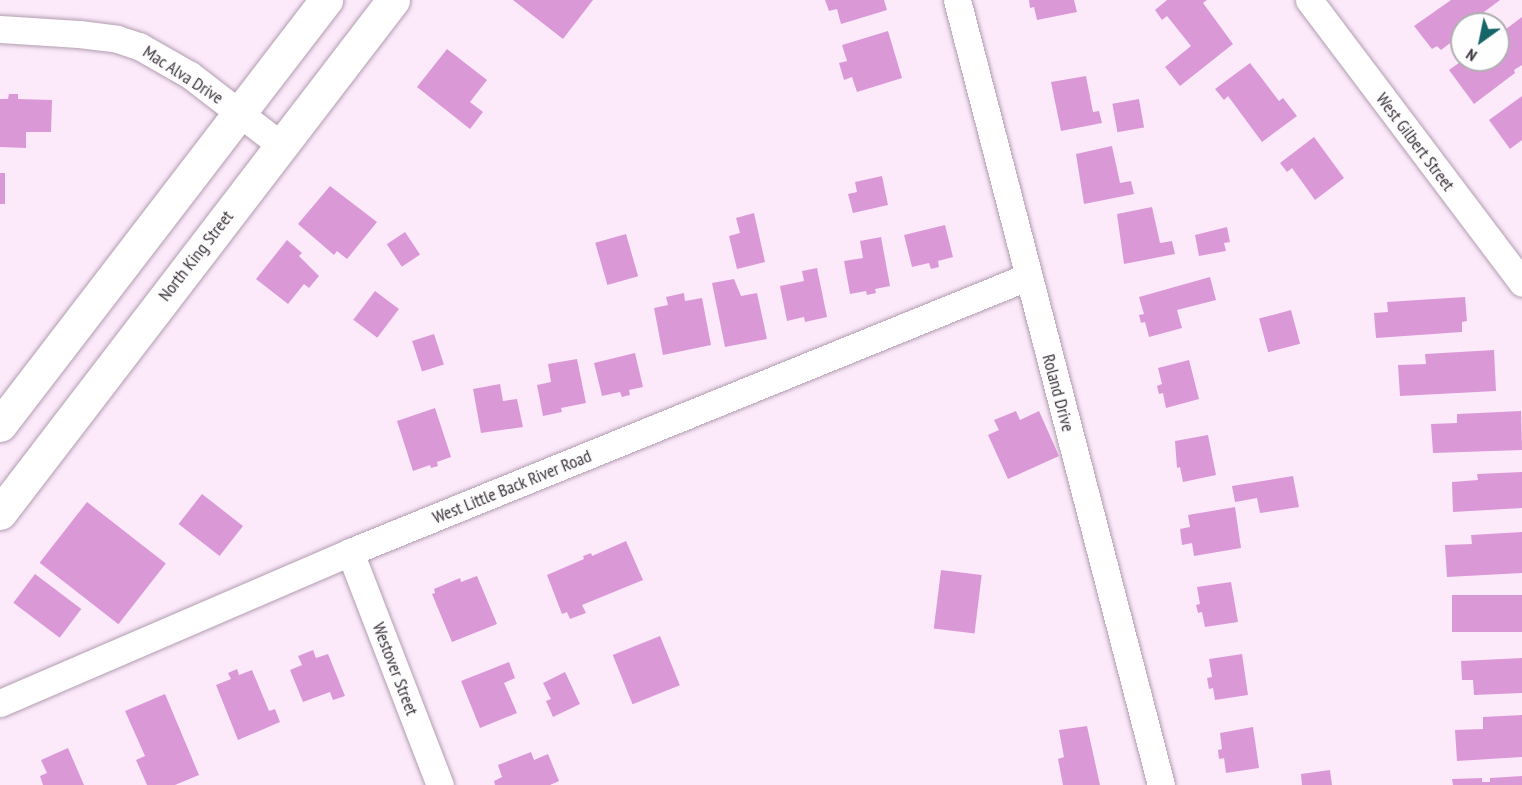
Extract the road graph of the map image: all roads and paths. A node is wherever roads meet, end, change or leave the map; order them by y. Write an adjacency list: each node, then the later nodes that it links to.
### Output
1 (326, 0): 6 (main road)
2 (393, 0): 7 (main road, North King Street)
3 (957, 0): 8 (street, Roland Drive)
4 (1309, 0): 9 (street, West Gilbert Street)
5 (0, 29): 6 (street, Mac Alva Drive)
6 (240, 112): 7 (street, Mac Alva Drive); 10 (main road)
7 (282, 146): 11 (main road, North King Street)
8 (1027, 277): 12 (street, West Little Back River Road); 15 (street, Roland Drive)
9 (1522, 284)
10 (0, 425)
11 (0, 513)
12 (350, 552): 13 (street, West Little Back River Road); 14 (street, Westover Street)
13 (0, 703)
14 (440, 785)
15 (1161, 785)

